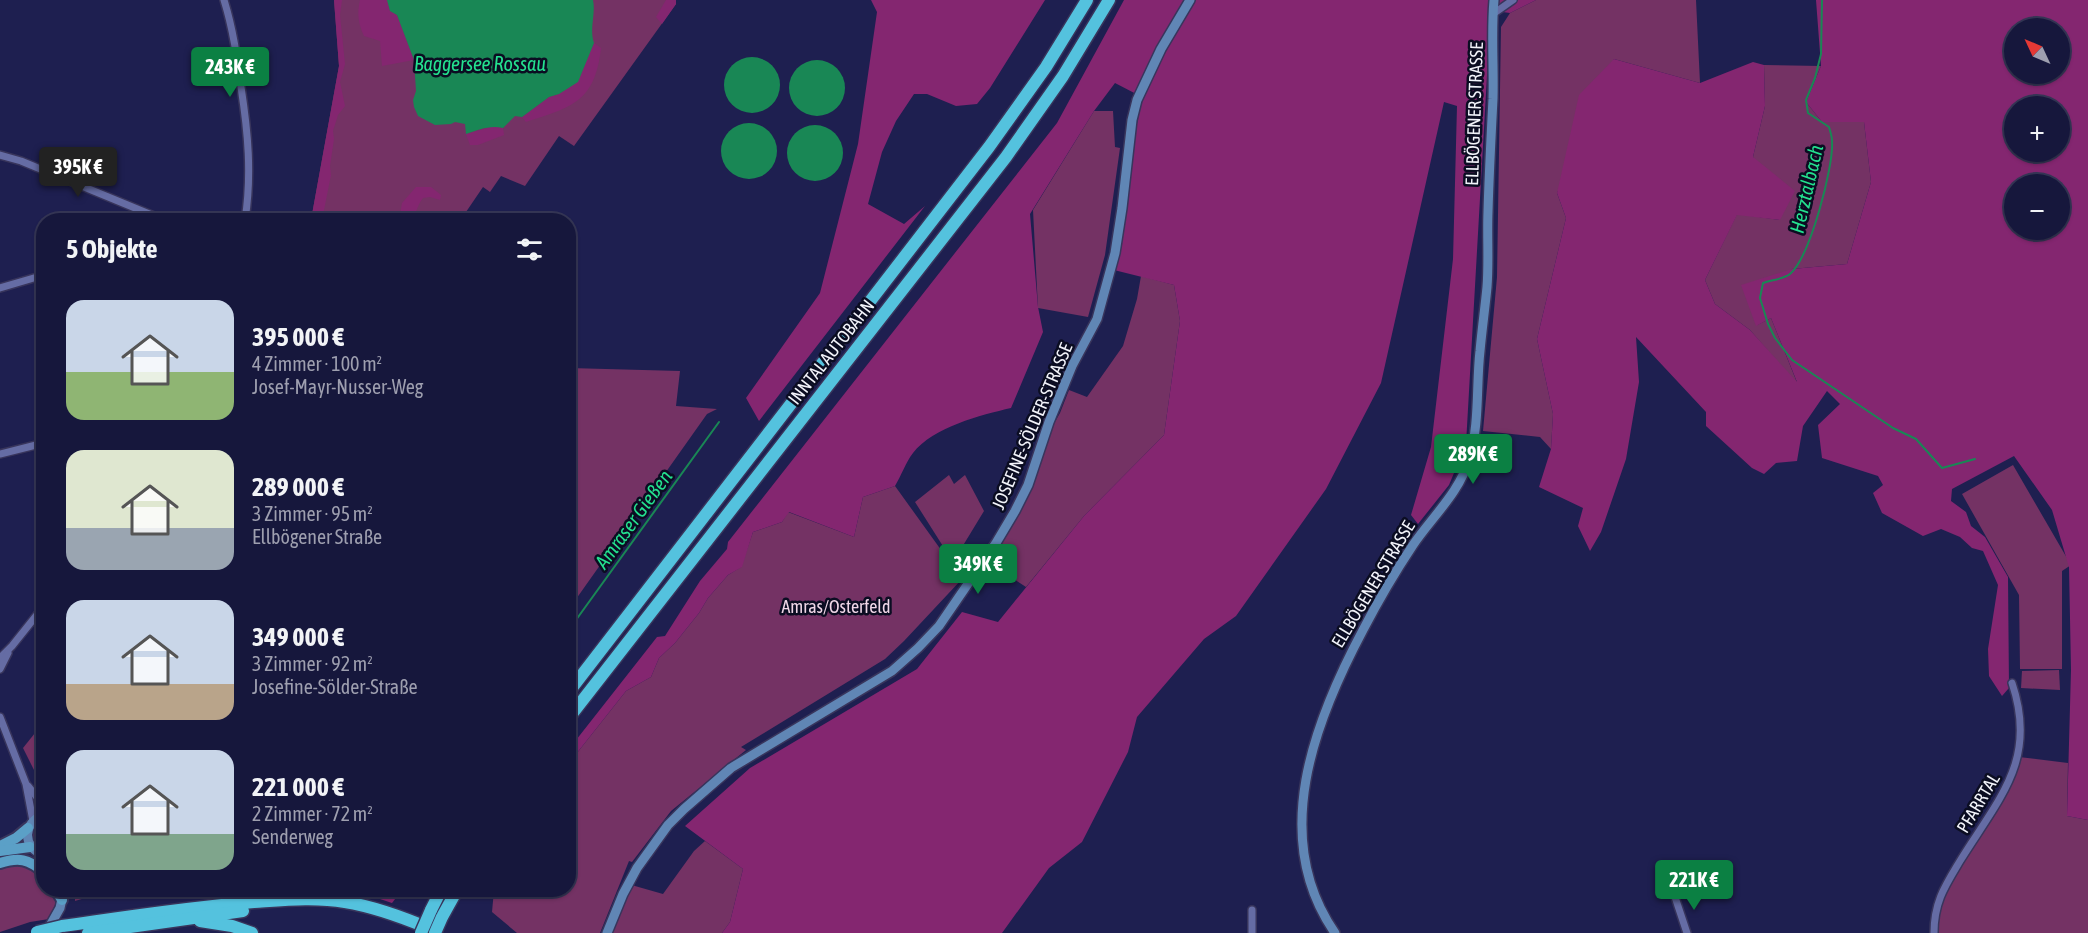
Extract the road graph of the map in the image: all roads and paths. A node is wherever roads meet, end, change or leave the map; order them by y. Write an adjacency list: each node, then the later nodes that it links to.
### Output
1 (224, 0): 10 (street)
2 (1087, 0): 19 (highway, INNTAL AUTOBAHN)
3 (1109, 0): 21 (highway, INNTAL AUTOBAHN)
4 (1190, 0): 50 (main road, JOSEFINE-SÖLDER-STRASSE)
5 (1494, 0): 7 (main road, ELLBÖGENER STRASSE)
6 (1513, 0): 7 (street)
7 (1493, 14): 52 (main road, ELLBÖGENER STRASSE)
8 (0, 155): 9 (street)
9 (147, 213)
10 (246, 213)
11 (36, 277): 12 (street)
12 (0, 288)
13 (36, 445): 14 (street)
14 (0, 454)
15 (36, 616): 16 (street)
16 (12, 646): 17 (street); 18 (street)
17 (0, 658)
18 (0, 669)
19 (576, 683)
20 (2012, 683): 54 (street, PFARRTAL)
21 (576, 709)
22 (0, 717): 24 (street)
23 (0, 729): 24 (street)
24 (9, 744): 25 (street)
25 (26, 784): 26 (street); 28 (street)
26 (36, 796)
27 (36, 820): 28 (main road)
28 (30, 824): 29 (main road); 30 (main road)
29 (0, 846)
30 (30, 847): 31 (main road); 32 (main road)
31 (0, 851)
32 (36, 851)
33 (0, 863): 34 (main road)
34 (36, 865)
35 (60, 897): 44 (main road)
36 (254, 897): 40 (highway)
37 (440, 897): 42 (highway)
38 (451, 897): 42 (highway)
39 (1675, 897): 53 (street)
40 (226, 904): 44 (highway, bridge); 49 (highway)
41 (1252, 910): 51 (street)
42 (437, 914): 47 (highway, bridge); 48 (highway, bridge)
43 (190, 919): 45 (highway); 46 (highway); 47 (highway)
44 (39, 933)
45 (88, 933)
46 (252, 933)
47 (422, 933)
48 (435, 933)
49 (440, 933)
50 (607, 933)
51 (1252, 933)
52 (1335, 933)
53 (1688, 933)
54 (1934, 933)

